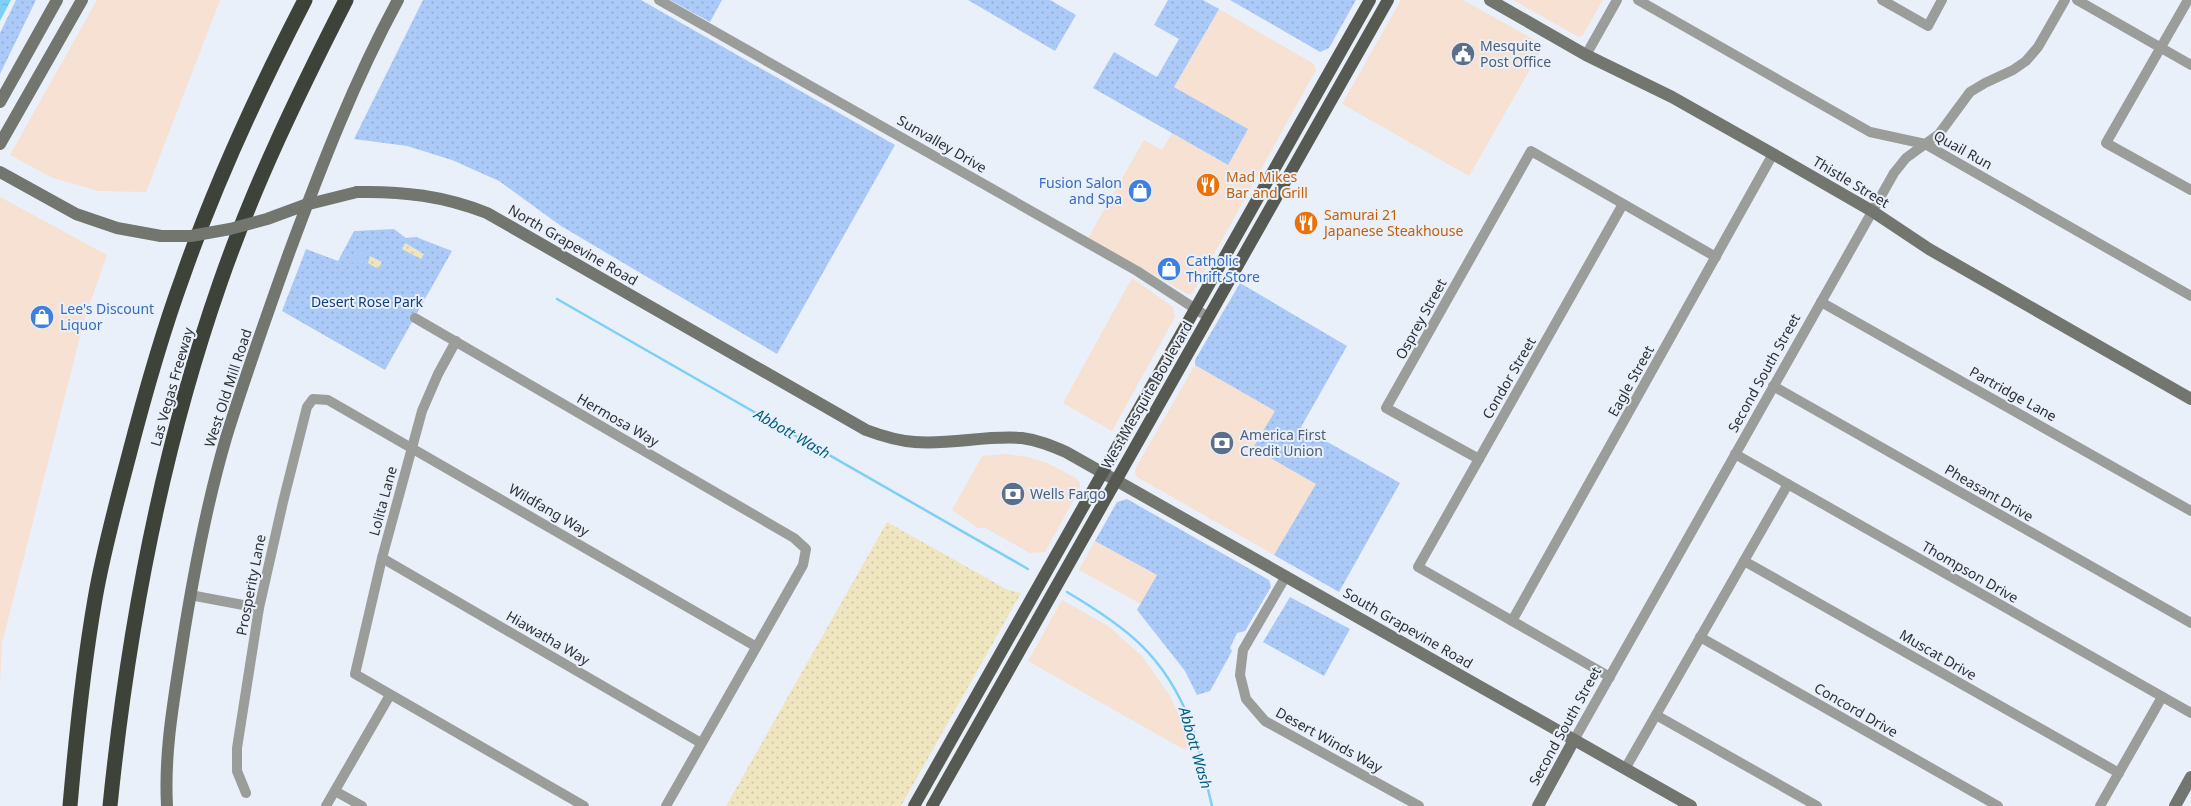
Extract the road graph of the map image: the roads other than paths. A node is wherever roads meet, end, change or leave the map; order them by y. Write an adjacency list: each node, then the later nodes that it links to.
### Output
1 (58, 0): 20 (street)
2 (82, 0): 21 (street)
3 (305, 0): 69 (highway, Las Vegas Freeway)
4 (346, 0): 70 (highway, Las Vegas Freeway)
5 (398, 0): 49 (street, West Old Mill Road)
6 (659, 0): 33 (street, Sunvalley Drive)
7 (1370, 0): 28 (main road, West Mesquite Boulevard)
8 (1388, 0): 29 (main road, West Mesquite Boulevard)
9 (1490, 0): 18 (street, Thistle Street)
10 (1617, 0): 18 (street)
11 (1638, 0): 22 (street, Quail Run)
12 (1882, 0): 13 (street)
13 (1942, 0)
14 (2065, 0): 22 (street, Second South Street)
15 (2077, 0): 17 (street)
16 (2188, 0): 17 (street)
17 (2161, 48): 19 (street); 25 (street)
18 (1586, 55): 23 (street, Thistle Street)
19 (2191, 65)
20 (0, 102)
21 (0, 144)
22 (1925, 144): 27 (street, Second South Street); 31 (street, Quail Run)
23 (1773, 154): 27 (street, Thistle Street); 30 (street, Eagle Street)
24 (0, 172): 43 (street, North Grapevine Road, bridge)
25 (2191, 190)
26 (1623, 204): 30 (street); 42 (street, Condor Street); 42 (street, Osprey Street)
27 (1872, 211): 32 (street, Second South Street); 38 (street, Thistle Street)
28 (1240, 230): 29 (main road); 33 (main road, West Mesquite Boulevard)
29 (1253, 238): 34 (main road, West Mesquite Boulevard)
30 (1716, 257): 51 (street, Eagle Street)
31 (2191, 296)
32 (1821, 302): 37 (street, Second South Street); 45 (street, Partridge Lane)
33 (1194, 309): 34 (street, Sunvalley Drive); 43 (main road, West Mesquite Boulevard)
34 (1208, 317): 43 (main road, West Mesquite Boulevard)
35 (415, 318): 36 (street, Hermosa Way)
36 (456, 340): 40 (street, Lolita Lane); 54 (street, Hermosa Way)
37 (1773, 386): 41 (street, Second South Street); 52 (street, Pheasant Drive)
38 (2191, 399)
39 (328, 400): 40 (street, Wildfang Way); 50 (street, Prosperity Lane)
40 (412, 447): 46 (street, Lolita Lane); 54 (street, Wildfang Way)
41 (1735, 454): 44 (street, Thompson Drive); 55 (street, Second South Street)
42 (1479, 459): 51 (street, Condor Street)
43 (1109, 476): 48 (street, South Grapevine Road); 60 (main road, West Mesquite Boulevard); 61 (main road, West Mesquite Boulevard)
44 (1788, 484): 47 (street); 57 (street, Thompson Drive)
45 (2191, 510)
46 (382, 558): 56 (street, Lolita Lane); 63 (street, Hiawatha Way)
47 (1744, 561): 53 (street); 65 (street, Muscat Drive)
48 (1286, 576): 62 (street, South Grapevine Road); 78 (street, Desert Winds Way)
49 (190, 595): 50 (street); 71 (street, West Old Mill Road)
50 (259, 608): 68 (street, Prosperity Lane)
51 (1512, 621): 55 (street)
52 (2191, 623)
53 (1700, 637): 59 (street); 82 (street, Concord Drive)
54 (755, 646): 63 (street)
55 (1610, 677): 62 (street, Second South Street)
56 (390, 694): 67 (street); 74 (street)
57 (2162, 697): 58 (street, Thompson Drive); 65 (street)
58 (2191, 713)
59 (1656, 715): 64 (street); 81 (street)
60 (965, 717): 61 (main road); 76 (main road, West Mesquite Boulevard)
61 (979, 724): 77 (main road, West Mesquite Boulevard)
62 (1574, 740): 64 (street, South Grapevine Road); 79 (street, Second South Street)
63 (700, 743): 75 (street)
64 (1626, 769): 80 (street, South Grapevine Road)
65 (2119, 773): 83 (street)
66 (2191, 777): 84 (street)
67 (335, 791): 72 (street); 73 (street)
68 (246, 793)
69 (70, 806)
70 (110, 806)
71 (167, 806)
72 (326, 806)
73 (362, 806)
74 (584, 806)
75 (666, 806)
76 (914, 806)
77 (932, 806)
78 (1419, 806)
79 (1538, 806)
80 (1692, 806)
81 (1817, 806)
82 (1998, 806)
83 (2100, 806)
84 (2175, 806)

